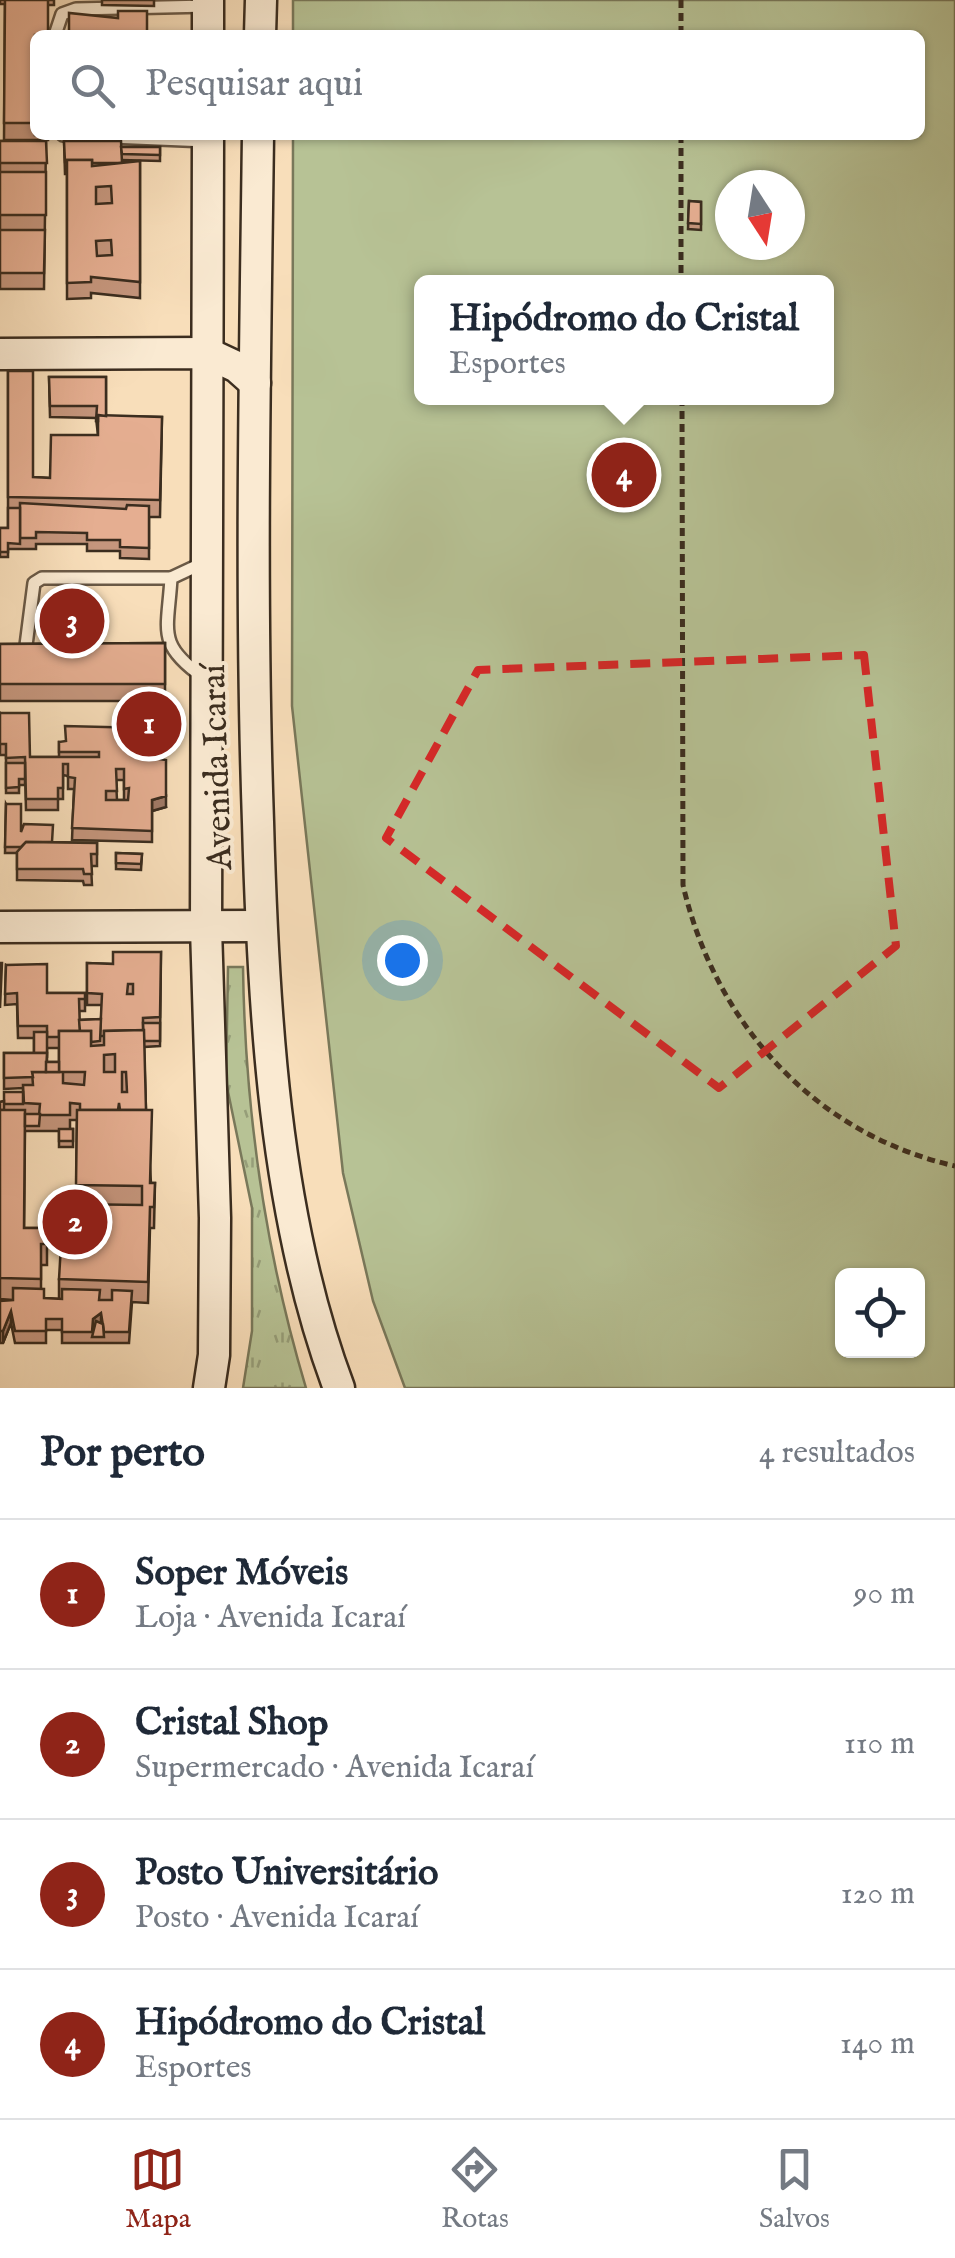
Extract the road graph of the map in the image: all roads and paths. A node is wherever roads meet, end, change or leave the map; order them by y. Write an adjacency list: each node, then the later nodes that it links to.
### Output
1 (260, 0): 5 (main road)
2 (681, 0): 6 (path)
3 (208, 14): 4 (lane)
4 (57, 30)
5 (260, 30)
6 (681, 30)
7 (208, 140): 11 (main road, Avenida Icaraí)
8 (258, 140): 13 (main road, Avenida Icaraí)
9 (681, 140): 10 (path)
10 (682, 275)
11 (208, 353): 12 (main road); 13 (main road); 15 (main road, Avenida Icaraí)
12 (0, 354)
13 (255, 383): 19 (main road, Avenida Icaraí)
14 (682, 405): 22 (path)
15 (207, 562): 16 (lane); 18 (main road, Avenida Icaraí)
16 (170, 578): 17 (lane); 18 (lane)
17 (25, 652)
18 (207, 680): 21 (main road, Avenida Icaraí)
19 (261, 926): 21 (main road); 24 (main road, Avenida Icaraí)
20 (0, 928): 21 (main road)
21 (206, 928): 23 (main road, Avenida Icaraí)
22 (955, 1166)
23 (208, 1388)
24 (340, 1388)

